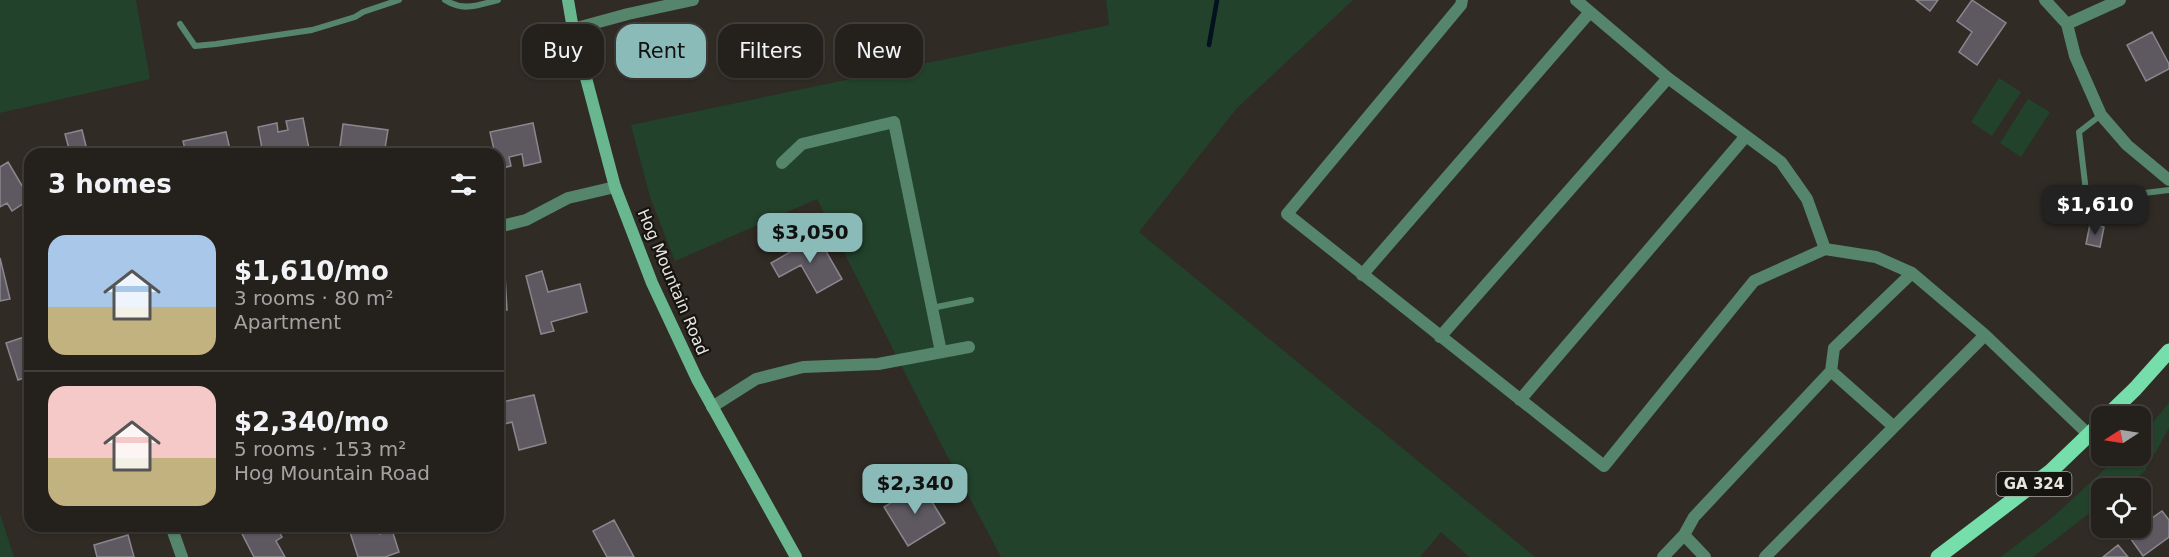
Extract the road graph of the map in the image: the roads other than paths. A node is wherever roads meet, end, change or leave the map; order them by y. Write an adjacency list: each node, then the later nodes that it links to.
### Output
1 (399, 0): 11 (lane)
2 (445, 0): 3 (lane)
3 (498, 0)
4 (568, 0): 12 (street, Hog Mountain Road)
5 (693, 0): 13 (street)
6 (1462, 0): 26 (street)
7 (1576, 0): 10 (street)
8 (2045, 0): 14 (street)
9 (2120, 0): 14 (street)
10 (1590, 12): 16 (street); 26 (street)
11 (180, 24)
12 (572, 24)
13 (591, 24)
14 (2067, 24): 17 (street)
15 (586, 78): 21 (street, Hog Mountain Road)
16 (1668, 78): 18 (street); 30 (street)
17 (2102, 115): 20 (street); 22 (lane)
18 (1746, 136): 24 (street); 35 (street)
19 (782, 164): 28 (street)
20 (2169, 180)
21 (615, 187): 23 (street); 37 (street, Hog Mountain Road)
22 (2169, 190)
23 (504, 226)
24 (1825, 249): 25 (street); 35 (street)
25 (1912, 273): 29 (street); 34 (street)
26 (1362, 275): 30 (street)
27 (971, 300): 28 (lane)
28 (932, 308): 33 (street)
29 (1985, 335): 38 (street); 40 (street)
30 (1440, 337): 35 (street)
31 (969, 347): 33 (street)
32 (2169, 351): 36 (main road)
33 (941, 352): 37 (street)
34 (1831, 371): 38 (street); 42 (street)
35 (1520, 400)
36 (2117, 406)
37 (712, 407): 44 (street, Hog Mountain Road)
38 (1893, 426): 47 (street)
39 (2091, 431): 40 (main road, GA 324)
40 (2088, 434): 48 (main road, GA 324)
41 (173, 532): 43 (street)
42 (1683, 535): 45 (street); 46 (street)
43 (182, 557)
44 (796, 557)
45 (1663, 557)
46 (1706, 557)
47 (1766, 557)
48 (1938, 557)

